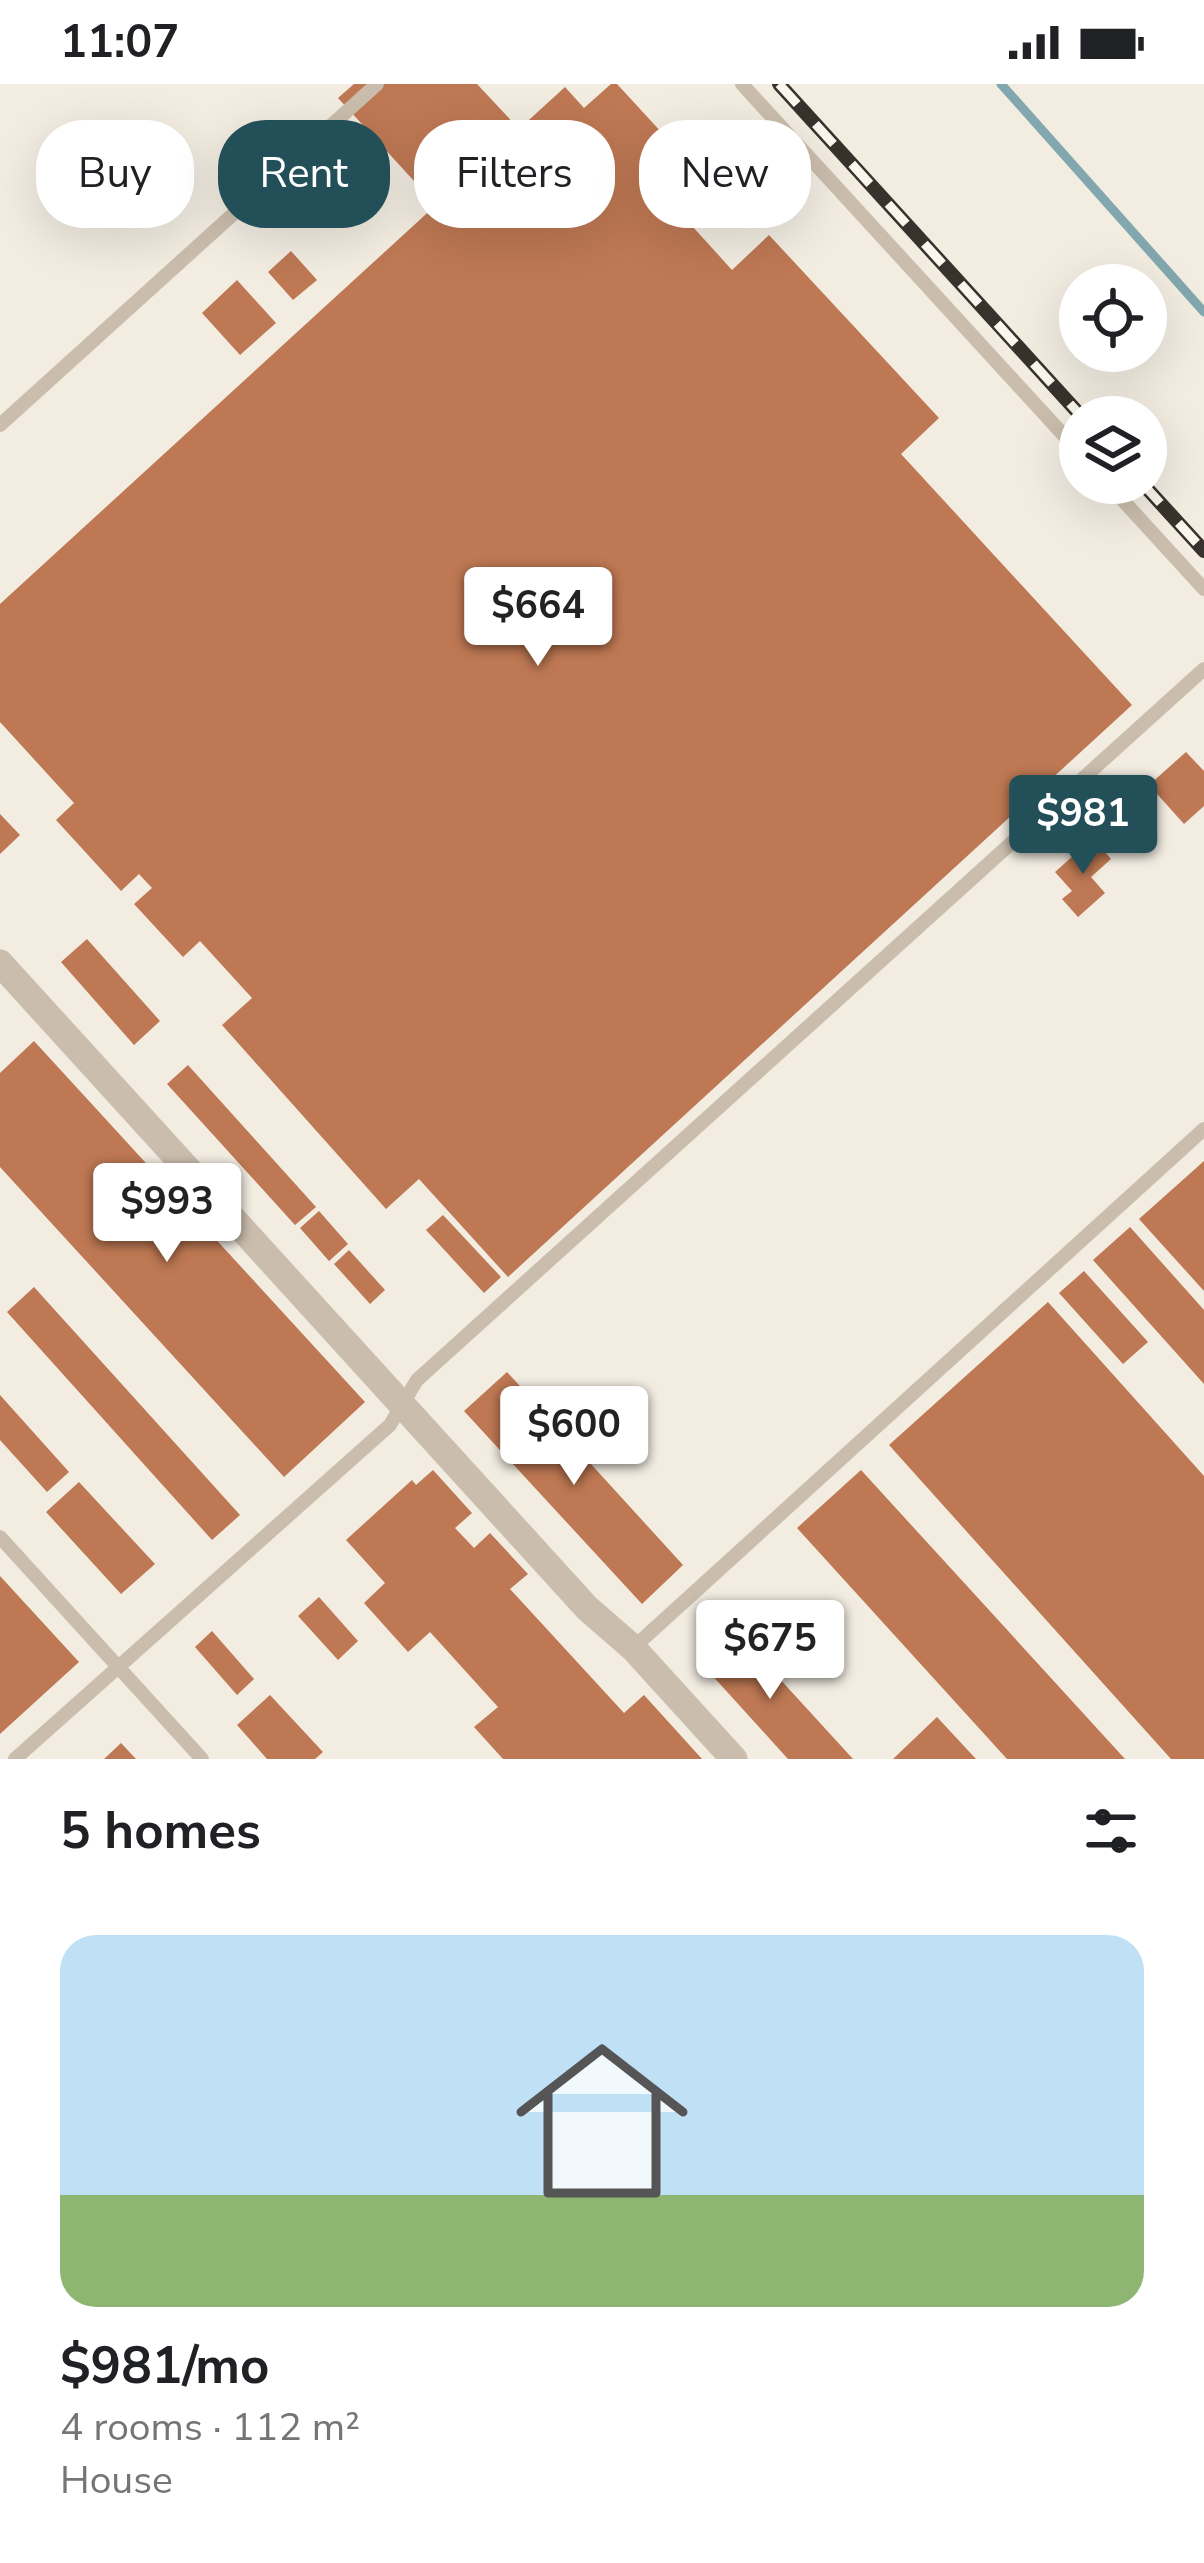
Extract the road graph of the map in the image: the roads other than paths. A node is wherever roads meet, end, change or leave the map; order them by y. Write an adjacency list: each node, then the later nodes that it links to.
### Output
1 (377, 84): 3 (lane)
2 (742, 84): 4 (lane)
3 (0, 425)
4 (1059, 431)
5 (1126, 504): 6 (lane)
6 (1204, 589)
7 (1204, 669): 10 (lane)
8 (0, 963): 10 (street)
9 (1204, 1130): 12 (lane)
10 (401, 1405): 12 (street); 13 (lane)
11 (0, 1537): 13 (lane)
12 (633, 1648): 16 (street)
13 (118, 1667): 14 (lane); 15 (lane)
14 (15, 1759)
15 (202, 1759)
16 (734, 1759)

